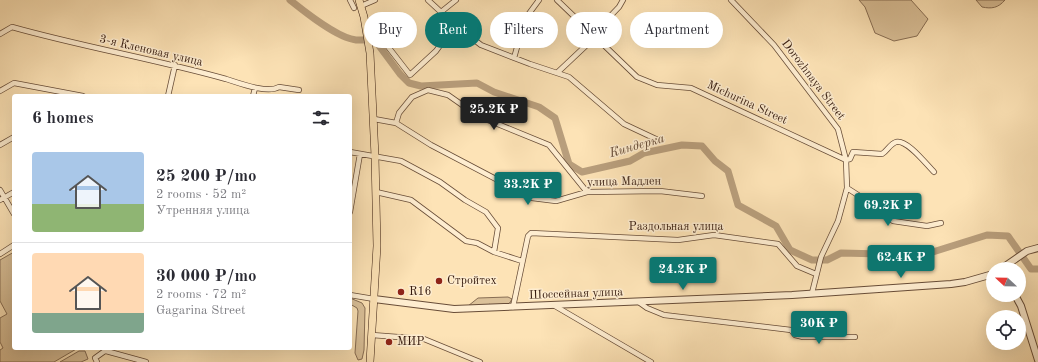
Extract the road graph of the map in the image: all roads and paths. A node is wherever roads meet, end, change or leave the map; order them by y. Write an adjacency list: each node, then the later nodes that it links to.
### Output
1 (350, 0): 9 (street)
2 (375, 0): 9 (street)
3 (428, 0): 10 (street)
4 (456, 0): 10 (street)
5 (539, 0): 19 (street)
6 (557, 0): 11 (street, Michurina Street)
7 (623, 0): 12 (street)
8 (731, 0): 36 (street, Dorozhnaya Street)
9 (358, 5): 28 (main road)
10 (441, 12)
11 (569, 12)
12 (615, 12)
13 (0, 34): 20 (street, 3-я Кленовая улица)
14 (482, 45): 19 (street)
15 (388, 48): 16 (street)
16 (438, 48)
17 (583, 48): 21 (street)
18 (607, 48): 36 (street, Michurina Street)
19 (514, 58): 21 (street)
20 (175, 65): 22 (street, 3-я Кленовая улица); 26 (street)
21 (558, 72): 31 (street)
22 (255, 88): 23 (street, 3-я Кленовая улица); 27 (street)
23 (300, 90)
24 (0, 91): 25 (street)
25 (72, 94)
26 (168, 94)
27 (254, 94)
28 (374, 119): 29 (street, улица Мадлен); 35 (main road)
29 (396, 123): 41 (street, улица Мадлен); 41 (street)
30 (12, 138): 32 (street)
31 (658, 140)
32 (0, 145)
33 (352, 152): 34 (street)
34 (360, 154): 35 (street); 43 (street)
35 (376, 156): 40 (main road); 50 (street)
36 (846, 160): 37 (street); 38 (street, Dorozhnaya Street)
37 (934, 172)
38 (847, 188): 47 (street); 54 (street, Dorozhnaya Street)
39 (0, 190): 45 (street)
40 (376, 192): 50 (street); 58 (main road)
41 (587, 192): 44 (street, улица Мадлен)
42 (12, 193): 45 (street)
43 (352, 195)
44 (702, 196)
45 (2, 198): 46 (street)
46 (12, 211)
47 (941, 223)
48 (12, 246): 51 (street)
49 (1038, 248): 53 (street)
50 (494, 252): 52 (street)
51 (0, 254)
52 (522, 261): 54 (street, Раздольная улица); 63 (street, Раздольная улица)
53 (1009, 262)
54 (816, 274): 56 (street, Dorozhnaya Street)
55 (986, 276): 56 (street, Шоссейная улица)
56 (812, 293): 60 (street, Шоссейная улица)
57 (352, 295): 58 (street)
58 (374, 299): 63 (street, Шоссейная улица); 65 (main road)
59 (640, 302): 60 (street, Шоссейная улица); 62 (street, Шоссейная улица); 64 (street)
60 (654, 302): 64 (street)
61 (1018, 302): 69 (street)
62 (556, 306): 63 (street, Шоссейная улица); 73 (street)
63 (513, 307)
64 (656, 313): 66 (street)
65 (372, 335): 71 (main road); 72 (street)
66 (855, 337)
67 (108, 350): 68 (street); 70 (street)
68 (96, 360)
69 (1038, 360)
70 (146, 362)
71 (370, 362)
72 (480, 362)
73 (651, 362)

